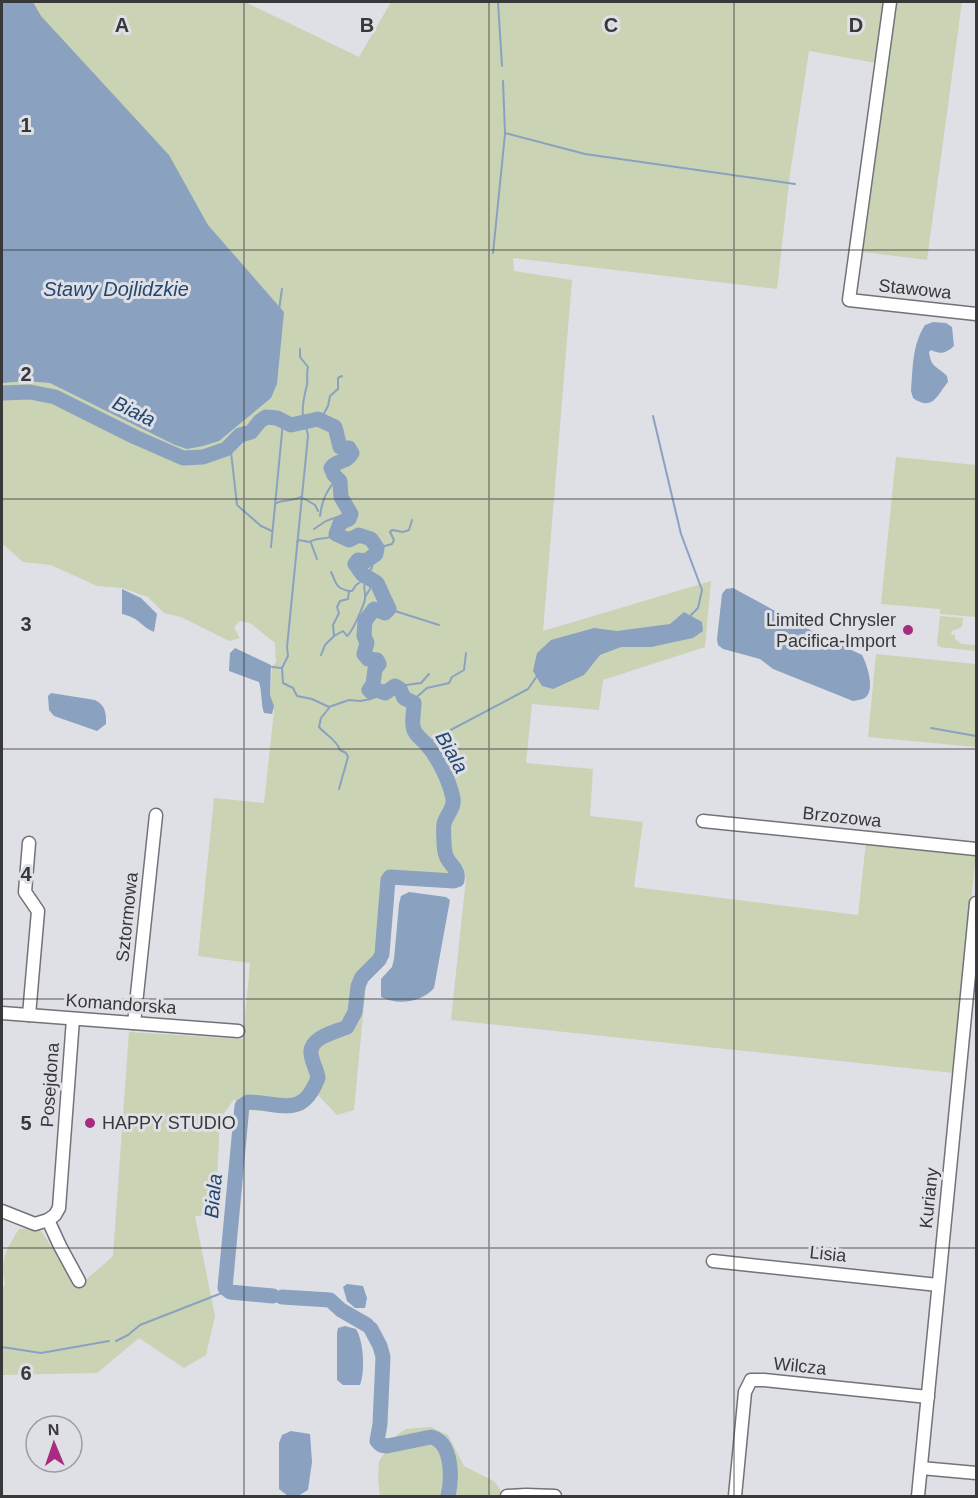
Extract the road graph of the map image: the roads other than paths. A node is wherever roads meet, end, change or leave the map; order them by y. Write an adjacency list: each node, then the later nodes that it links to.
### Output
1 (890, 2): 2 (street, Stawowa)
2 (976, 314)
3 (156, 815): 13 (street, Sztormowa)
4 (703, 821): 6 (street, Brzozowa)
5 (29, 843): 11 (street)
6 (976, 849)
7 (976, 903): 8 (street, Kuriany)
8 (974, 941): 9 (street, Kuriany)
9 (972, 988): 19 (street, Kuriany)
10 (2, 1013): 11 (street, Komandorska)
11 (28, 1015): 12 (street, Komandorska)
12 (73, 1019): 13 (street, Komandorska); 16 (street, Posejdona)
13 (134, 1023): 14 (street, Komandorska)
14 (238, 1031)
15 (2, 1210): 16 (street)
16 (48, 1220): 18 (street)
17 (713, 1261): 19 (street, Lisia)
18 (79, 1281)
19 (938, 1285): 20 (street, Kuriany)
20 (928, 1397): 21 (street, Kuriany); 25 (street, Wilcza)
21 (921, 1468): 22 (street); 26 (street, Kuriany)
22 (976, 1473)
23 (507, 1497): 24 (street)
24 (555, 1497)
25 (735, 1497)
26 (918, 1497)

